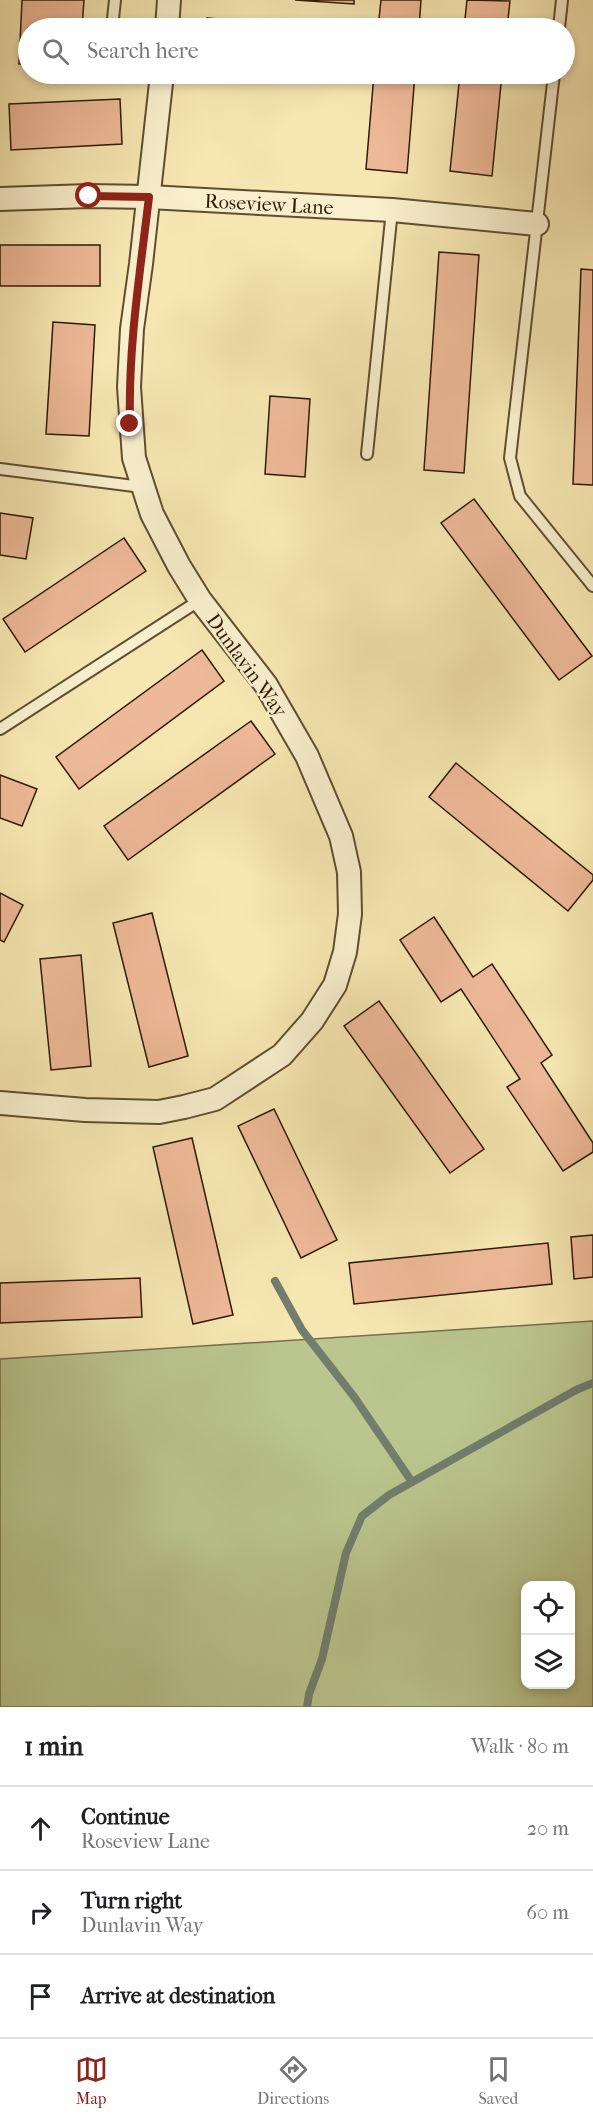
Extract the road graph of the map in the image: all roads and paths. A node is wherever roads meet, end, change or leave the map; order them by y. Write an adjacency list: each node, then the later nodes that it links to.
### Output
1 (115, 0): 4 (lane)
2 (169, 0): 5 (street)
3 (562, 0): 6 (lane)
4 (113, 18)
5 (168, 18)
6 (560, 18)
7 (161, 84): 9 (street, Dunlavin Way)
8 (553, 84): 12 (lane)
9 (149, 197): 10 (street, Roseview Lane); 11 (street, Roseview Lane); 15 (street, Dunlavin Way)
10 (0, 199)
11 (392, 210): 12 (street, Roseview Lane); 13 (lane)
12 (537, 225): 16 (lane)
13 (367, 454)
14 (0, 469): 15 (lane)
15 (142, 487): 17 (street, Dunlavin Way)
16 (593, 586)
17 (200, 600): 18 (lane); 19 (street, Dunlavin Way)
18 (0, 729)
19 (0, 1103)

